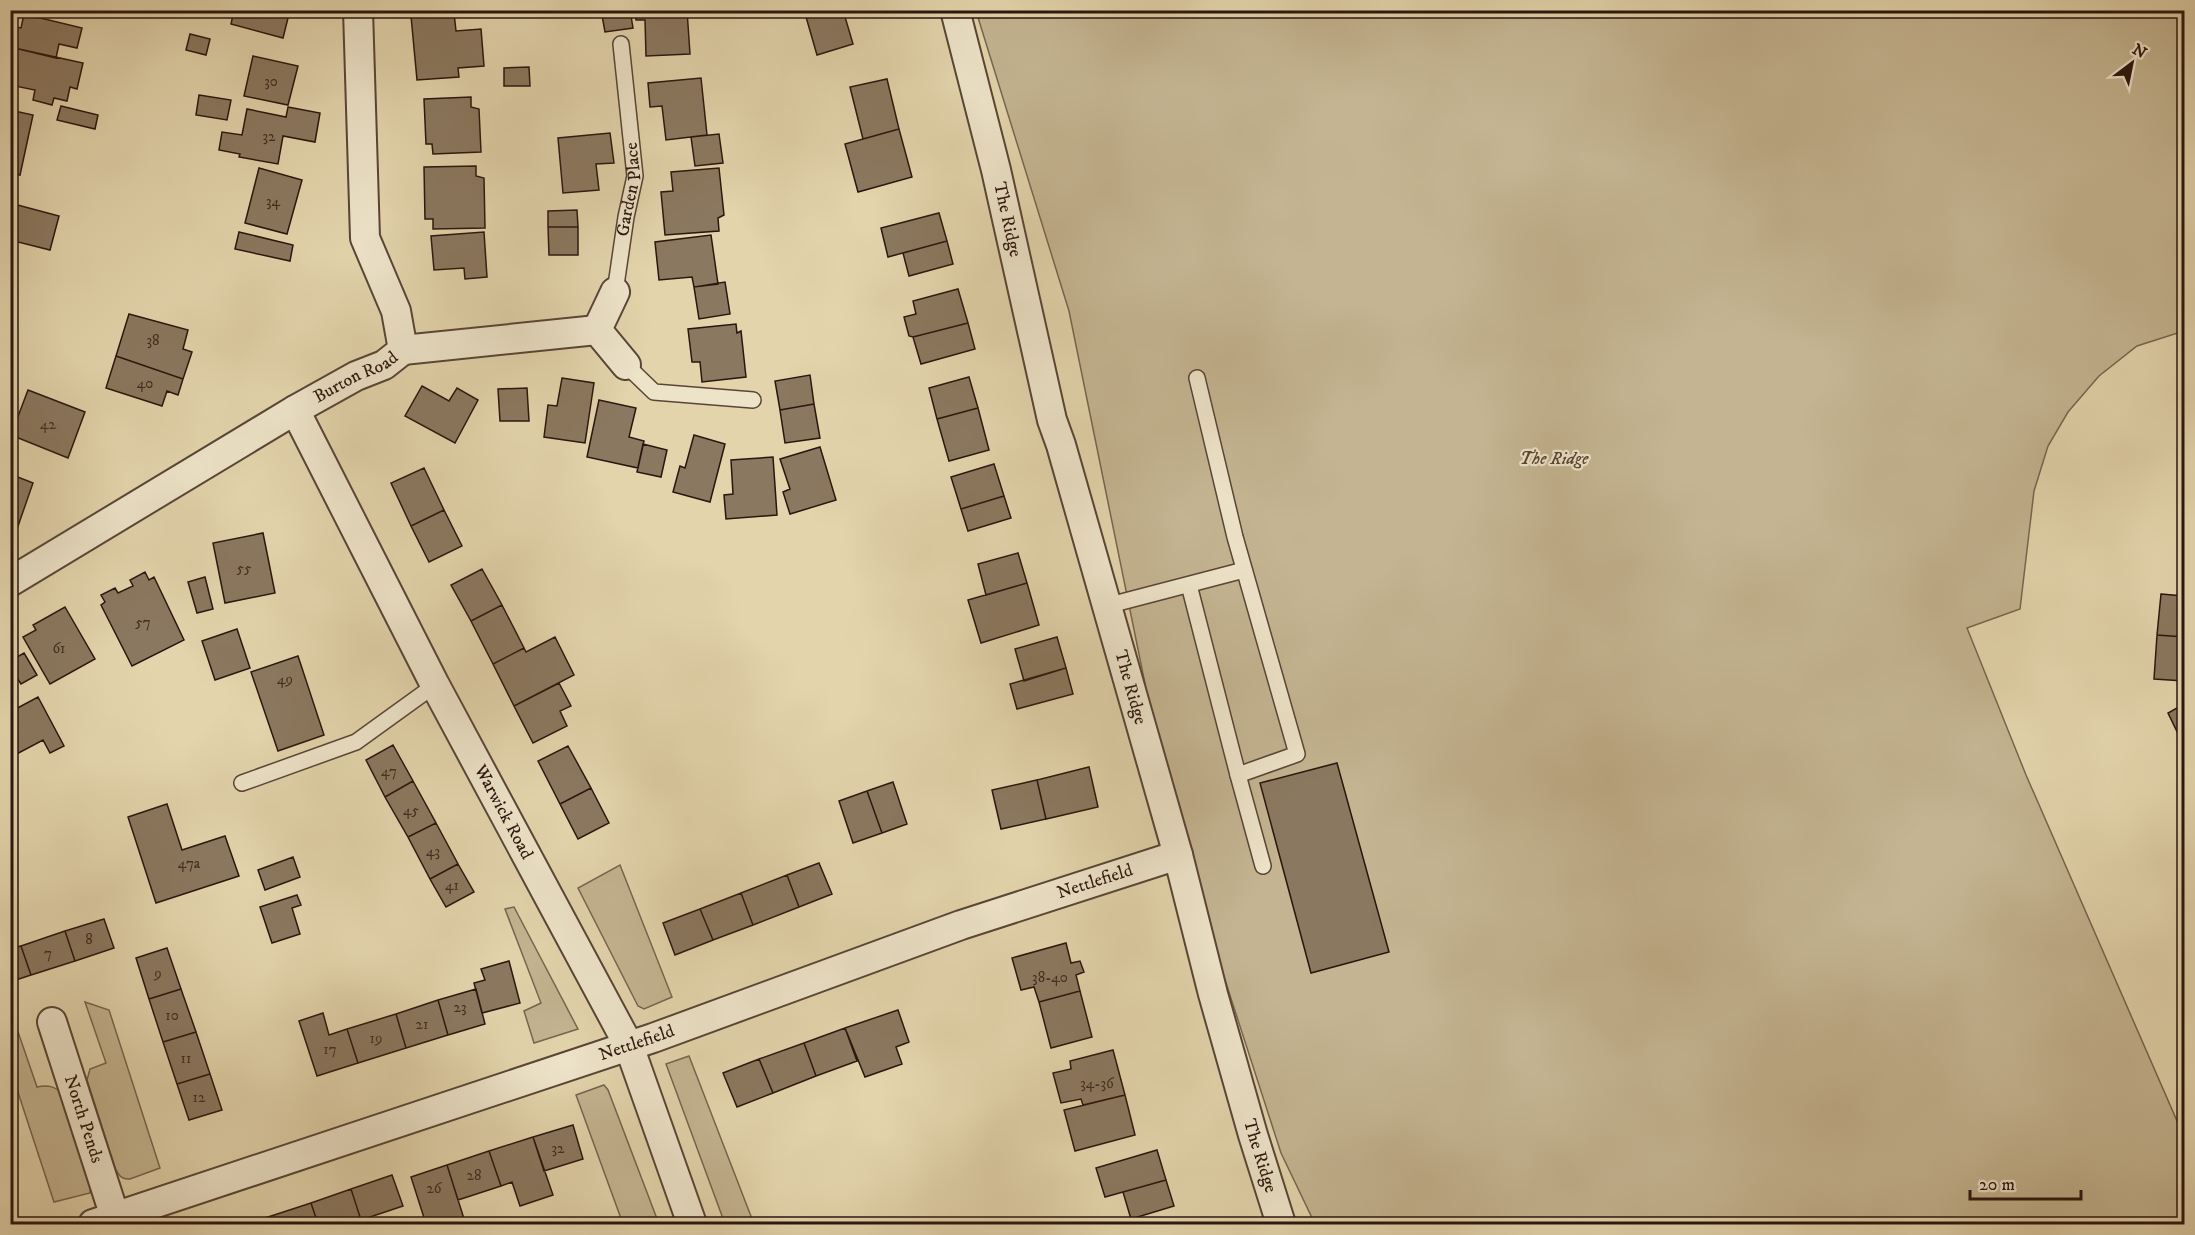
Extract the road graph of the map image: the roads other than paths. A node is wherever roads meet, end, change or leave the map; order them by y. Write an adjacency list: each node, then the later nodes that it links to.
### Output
1 (358, 10): 6 (street, Burton Road)
2 (955, 10): 14 (street, The Ridge)
3 (621, 44): 4 (lane, Garden Place)
4 (615, 292): 5 (street, Garden Place)
5 (597, 330): 6 (street); 7 (street)
6 (403, 350): 10 (street, Burton Road)
7 (626, 365): 9 (lane)
8 (1197, 378): 11 (lane)
9 (753, 400)
10 (295, 410): 12 (street, Burton Road); 15 (street, Warwick Road)
11 (1244, 570): 13 (lane); 16 (lane)
12 (10, 582)
13 (1189, 585): 14 (lane); 16 (lane)
14 (1106, 606): 18 (street, The Ridge)
15 (435, 685): 17 (lane); 21 (street, Warwick Road)
16 (1238, 775): 19 (lane)
17 (242, 783)
18 (1178, 855): 21 (street, Nettlefield); 24 (street, The Ridge)
19 (1263, 866)
20 (52, 1022): 22 (street, North Pends)
21 (629, 1046): 22 (street, Nettlefield); 23 (street, Warwick Road)
22 (104, 1221)
23 (692, 1224)
24 (1281, 1224)

